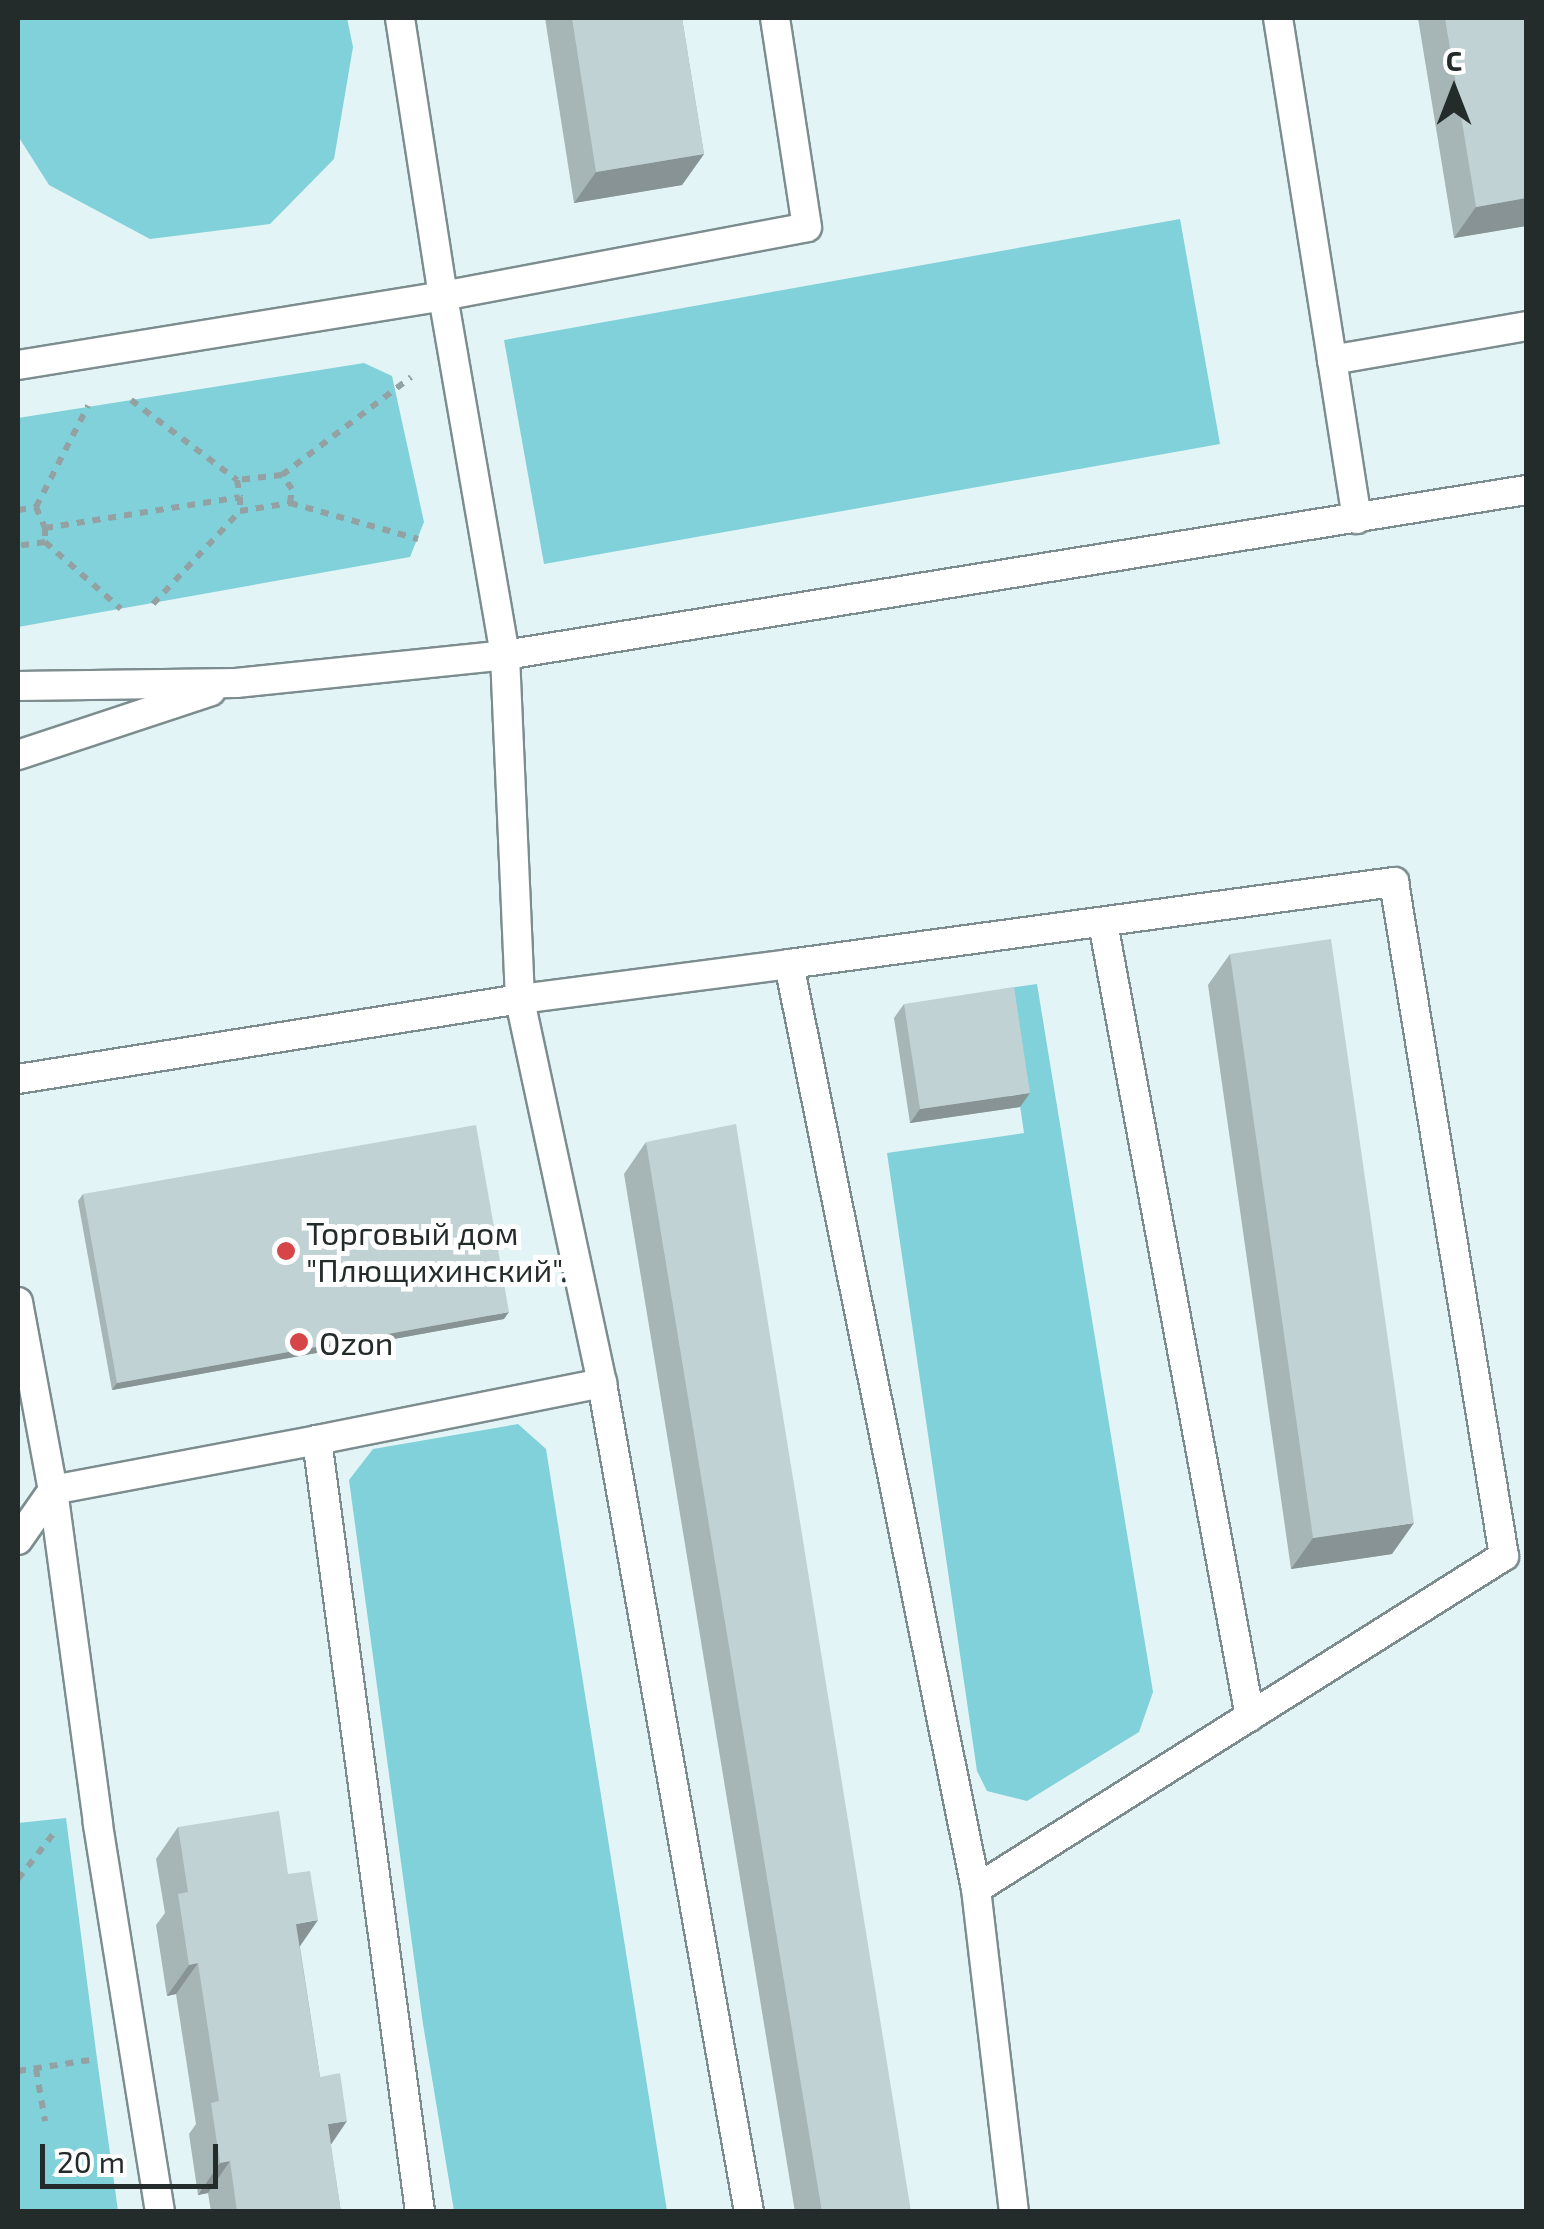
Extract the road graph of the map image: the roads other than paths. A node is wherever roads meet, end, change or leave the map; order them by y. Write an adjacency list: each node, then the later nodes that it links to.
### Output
1 (400, 18): 4 (lane)
2 (775, 18): 4 (lane)
3 (1278, 18): 6 (lane)
4 (443, 296): 7 (lane); 10 (lane)
5 (1526, 326): 6 (lane)
6 (1332, 360): 9 (lane)
7 (18, 364)
8 (1526, 490): 9 (lane)
9 (1357, 520): 10 (lane)
10 (506, 655): 11 (lane); 16 (lane)
11 (236, 683): 12 (lane); 13 (lane)
12 (18, 686)
13 (18, 755)
14 (1103, 923): 15 (lane); 24 (lane); 24 (lane)
15 (789, 964): 16 (lane); 25 (lane)
16 (520, 999): 17 (lane); 20 (lane)
17 (18, 1079)
18 (18, 1302): 19 (lane)
19 (22, 1348): 22 (lane)
20 (602, 1383): 21 (lane); 28 (lane)
21 (317, 1440): 22 (lane); 27 (lane)
22 (53, 1490): 23 (lane); 26 (lane)
23 (18, 1540)
24 (1250, 1717): 25 (lane)
25 (976, 1889): 29 (lane)
26 (160, 2212)
27 (420, 2212)
28 (749, 2212)
29 (1014, 2212)

